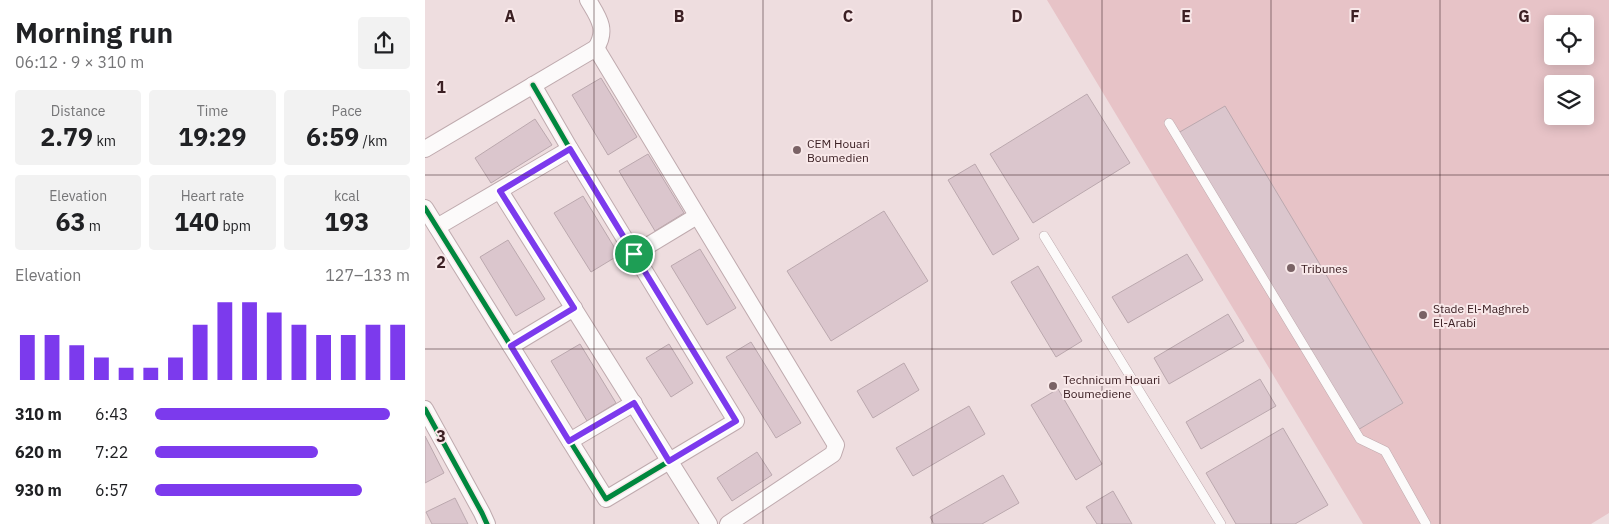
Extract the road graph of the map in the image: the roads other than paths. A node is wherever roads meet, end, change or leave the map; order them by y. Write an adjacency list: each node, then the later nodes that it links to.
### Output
1 (588, 0): 2 (street)
2 (596, 48): 3 (street); 9 (street)
3 (533, 85): 5 (street); 6 (street)
4 (1169, 123): 23 (lane)
5 (425, 149)
6 (570, 149): 7 (street); 12 (street)
7 (500, 191): 10 (street); 13 (street)
8 (425, 208): 10 (street)
9 (697, 216): 12 (street); 21 (street)
10 (437, 227): 14 (street)
11 (1044, 236): 22 (lane)
12 (634, 254): 18 (street)
13 (574, 308): 14 (street); 15 (street)
14 (511, 346): 17 (street)
15 (634, 403): 17 (street); 18 (street)
16 (425, 409): 19 (street)
17 (569, 441): 18 (street)
18 (669, 461): 20 (street)
19 (487, 524)
20 (709, 524)
21 (728, 524)
22 (1221, 524)
23 (1426, 524)

